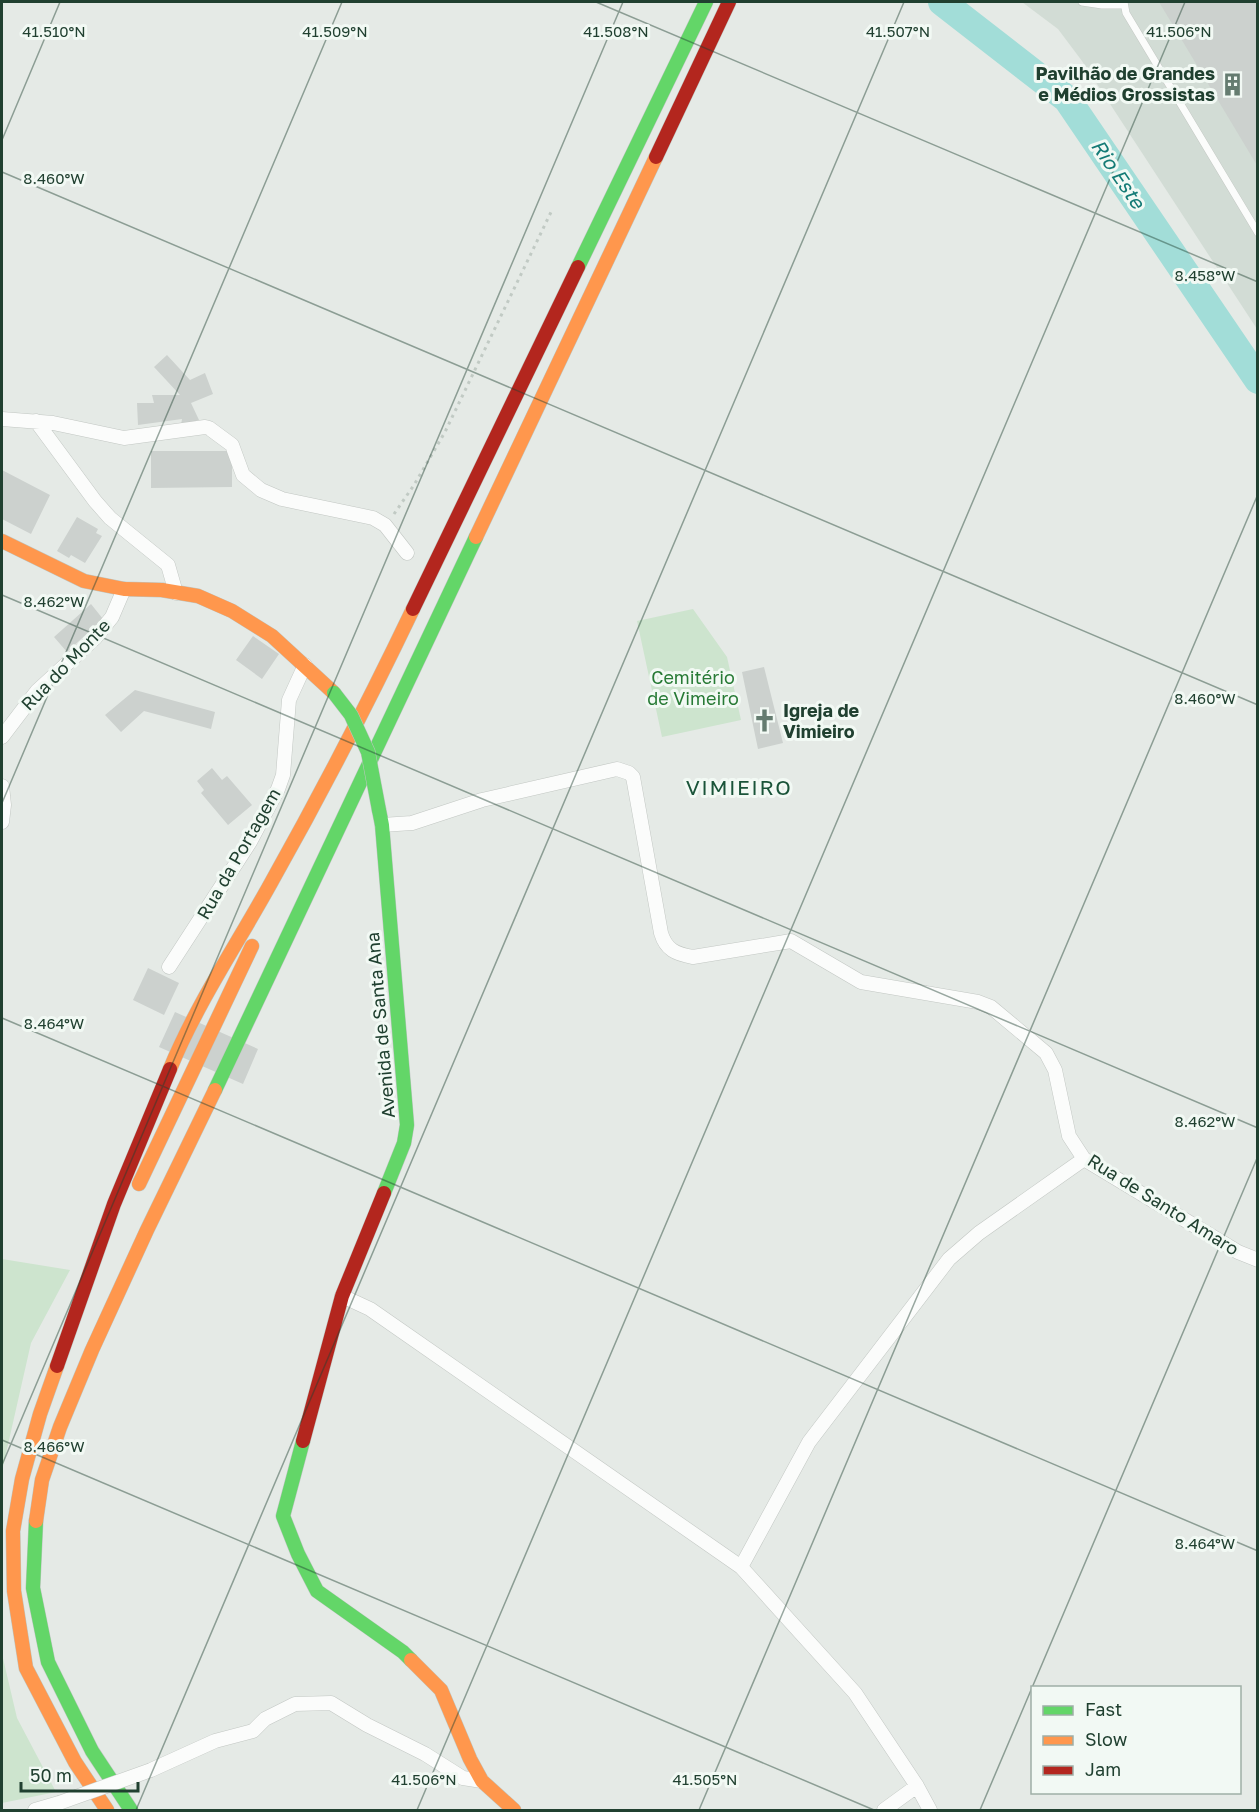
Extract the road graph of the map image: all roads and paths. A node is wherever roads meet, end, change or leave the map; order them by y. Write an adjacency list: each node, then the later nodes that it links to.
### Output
1 (706, 2): 21 (main road)
2 (729, 2): 32 (main road)
3 (1082, 2): 4 (lane)
4 (1124, 3): 6 (lane)
5 (552, 210): 9 (path)
6 (1257, 233)
7 (2, 419): 8 (street)
8 (36, 421): 9 (street); 15 (street)
9 (386, 525): 12 (street)
10 (2, 541): 13 (main road, Avenida de Santa Ana)
11 (2, 553): 13 (street)
12 (407, 553)
13 (33, 556): 14 (main road, Avenida de Santa Ana)
14 (124, 589): 15 (main road, Avenida de Santa Ana); 17 (street, Rua do Monte)
15 (177, 593): 16 (main road, Avenida de Santa Ana)
16 (305, 665): 20 (main road, Avenida de Santa Ana, bridge); 22 (street, Rua da Portagem)
17 (2, 737)
18 (2, 786): 19 (street)
19 (2, 822)
20 (382, 825): 23 (street, Rua de Santo Amaro); 26 (main road, Avenida de Santa Ana)
21 (273, 880): 24 (main road); 24 (main road)
22 (169, 968)
23 (1084, 1159): 25 (street, Rua de Santo Amaro); 27 (street)
24 (114, 1204): 31 (main road)
25 (1257, 1260)
26 (342, 1296): 27 (street); 28 (main road, Avenida de Santa Ana)
27 (741, 1568): 29 (street)
28 (482, 1781): 30 (street, bridge); 33 (main road, Avenida de Santa Ana)
29 (917, 1786): 34 (street); 35 (street)
30 (35, 1810)
31 (107, 1810)
32 (131, 1810)
33 (514, 1810)
34 (884, 1810)
35 (930, 1810)

